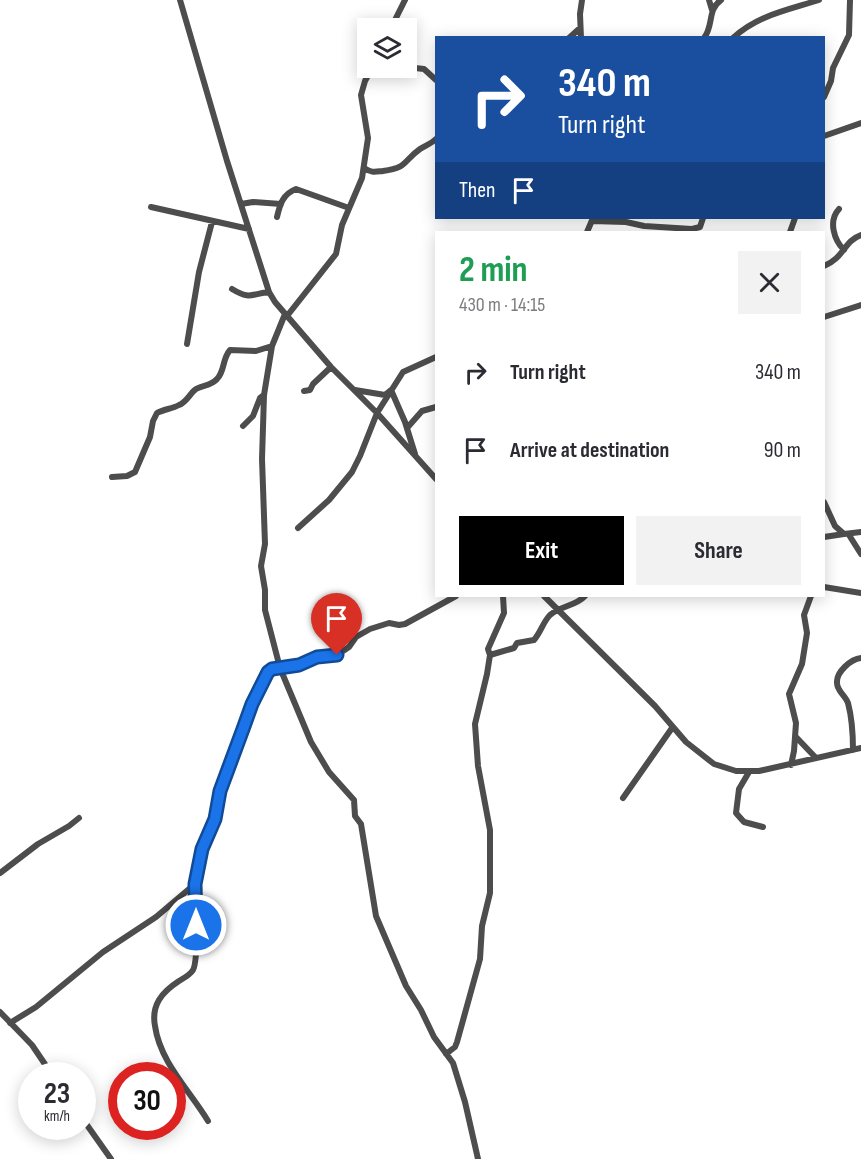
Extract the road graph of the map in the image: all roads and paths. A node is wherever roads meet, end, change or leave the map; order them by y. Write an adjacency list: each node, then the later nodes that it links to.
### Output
1 (180, 0): 24 (street)
2 (405, 0): 10 (street)
3 (582, 0): 11 (street)
4 (709, 0): 9 (street)
5 (721, 0): 9 (street)
6 (819, 0): 8 (street)
7 (850, 0): 19 (street)
8 (803, 3): 15 (street)
9 (712, 10): 14 (street)
10 (396, 18)
11 (580, 28): 12 (street); 13 (street)
12 (570, 36)
13 (581, 36)
14 (706, 36)
15 (735, 36)
16 (417, 68): 18 (street)
17 (366, 78): 23 (street)
18 (435, 79)
19 (825, 95)
20 (861, 123): 21 (street)
21 (825, 136)
22 (435, 140): 23 (street)
23 (364, 168): 27 (street)
24 (240, 204): 25 (street); 34 (street)
25 (280, 204): 27 (street); 29 (street)
26 (151, 207): 33 (street)
27 (350, 208): 41 (street)
28 (839, 209): 36 (street)
29 (277, 217)
30 (593, 219): 32 (street)
31 (703, 219): 32 (street)
32 (636, 220)
33 (212, 222): 34 (street); 43 (street)
34 (249, 229): 39 (street)
35 (861, 235): 36 (street)
36 (844, 250): 37 (street)
37 (825, 266)
38 (232, 289): 39 (street)
39 (269, 292): 41 (street)
40 (861, 305): 42 (street)
41 (286, 315): 44 (street); 46 (street)
42 (825, 317)
43 (187, 345)
44 (272, 346): 50 (street); 56 (street)
45 (435, 357): 48 (street)
46 (331, 367): 47 (street); 49 (street)
47 (354, 390): 48 (street); 52 (street)
48 (391, 390): 52 (street); 54 (street)
49 (304, 391)
50 (264, 395): 53 (street); 74 (street)
51 (435, 407): 54 (street)
52 (377, 413): 55 (street); 59 (street)
53 (243, 426)
54 (407, 428): 55 (street)
55 (417, 458): 57 (street)
56 (112, 477)
57 (435, 478)
58 (825, 504): 61 (street)
59 (298, 528)
60 (861, 532): 61 (street)
61 (846, 534): 62 (street); 63 (street)
62 (825, 537)
63 (861, 554)
64 (825, 587): 65 (street)
65 (861, 593)
66 (454, 597): 74 (street)
67 (503, 597): 72 (street)
68 (545, 597): 71 (street)
69 (584, 597): 71 (street)
70 (811, 597): 76 (street)
71 (558, 610): 72 (street); 75 (street)
72 (489, 655): 89 (street)
73 (861, 658): 78 (street)
74 (280, 668): 86 (street); 89 (street)
75 (672, 728): 81 (street); 82 (street)
76 (796, 737): 79 (street); 80 (street)
77 (861, 748): 78 (street)
78 (853, 750): 79 (street)
79 (816, 758): 80 (street)
80 (791, 765): 81 (street)
81 (749, 772): 84 (street)
82 (623, 798)
83 (79, 818): 85 (street)
84 (763, 827)
85 (0, 873)
86 (195, 884): 88 (street); 91 (street)
87 (0, 1012): 88 (street)
88 (10, 1023): 90 (street)
89 (446, 1054): 94 (street)
90 (44, 1062)
91 (208, 1121)
92 (96, 1138): 93 (street)
93 (111, 1159)
94 (477, 1159)

